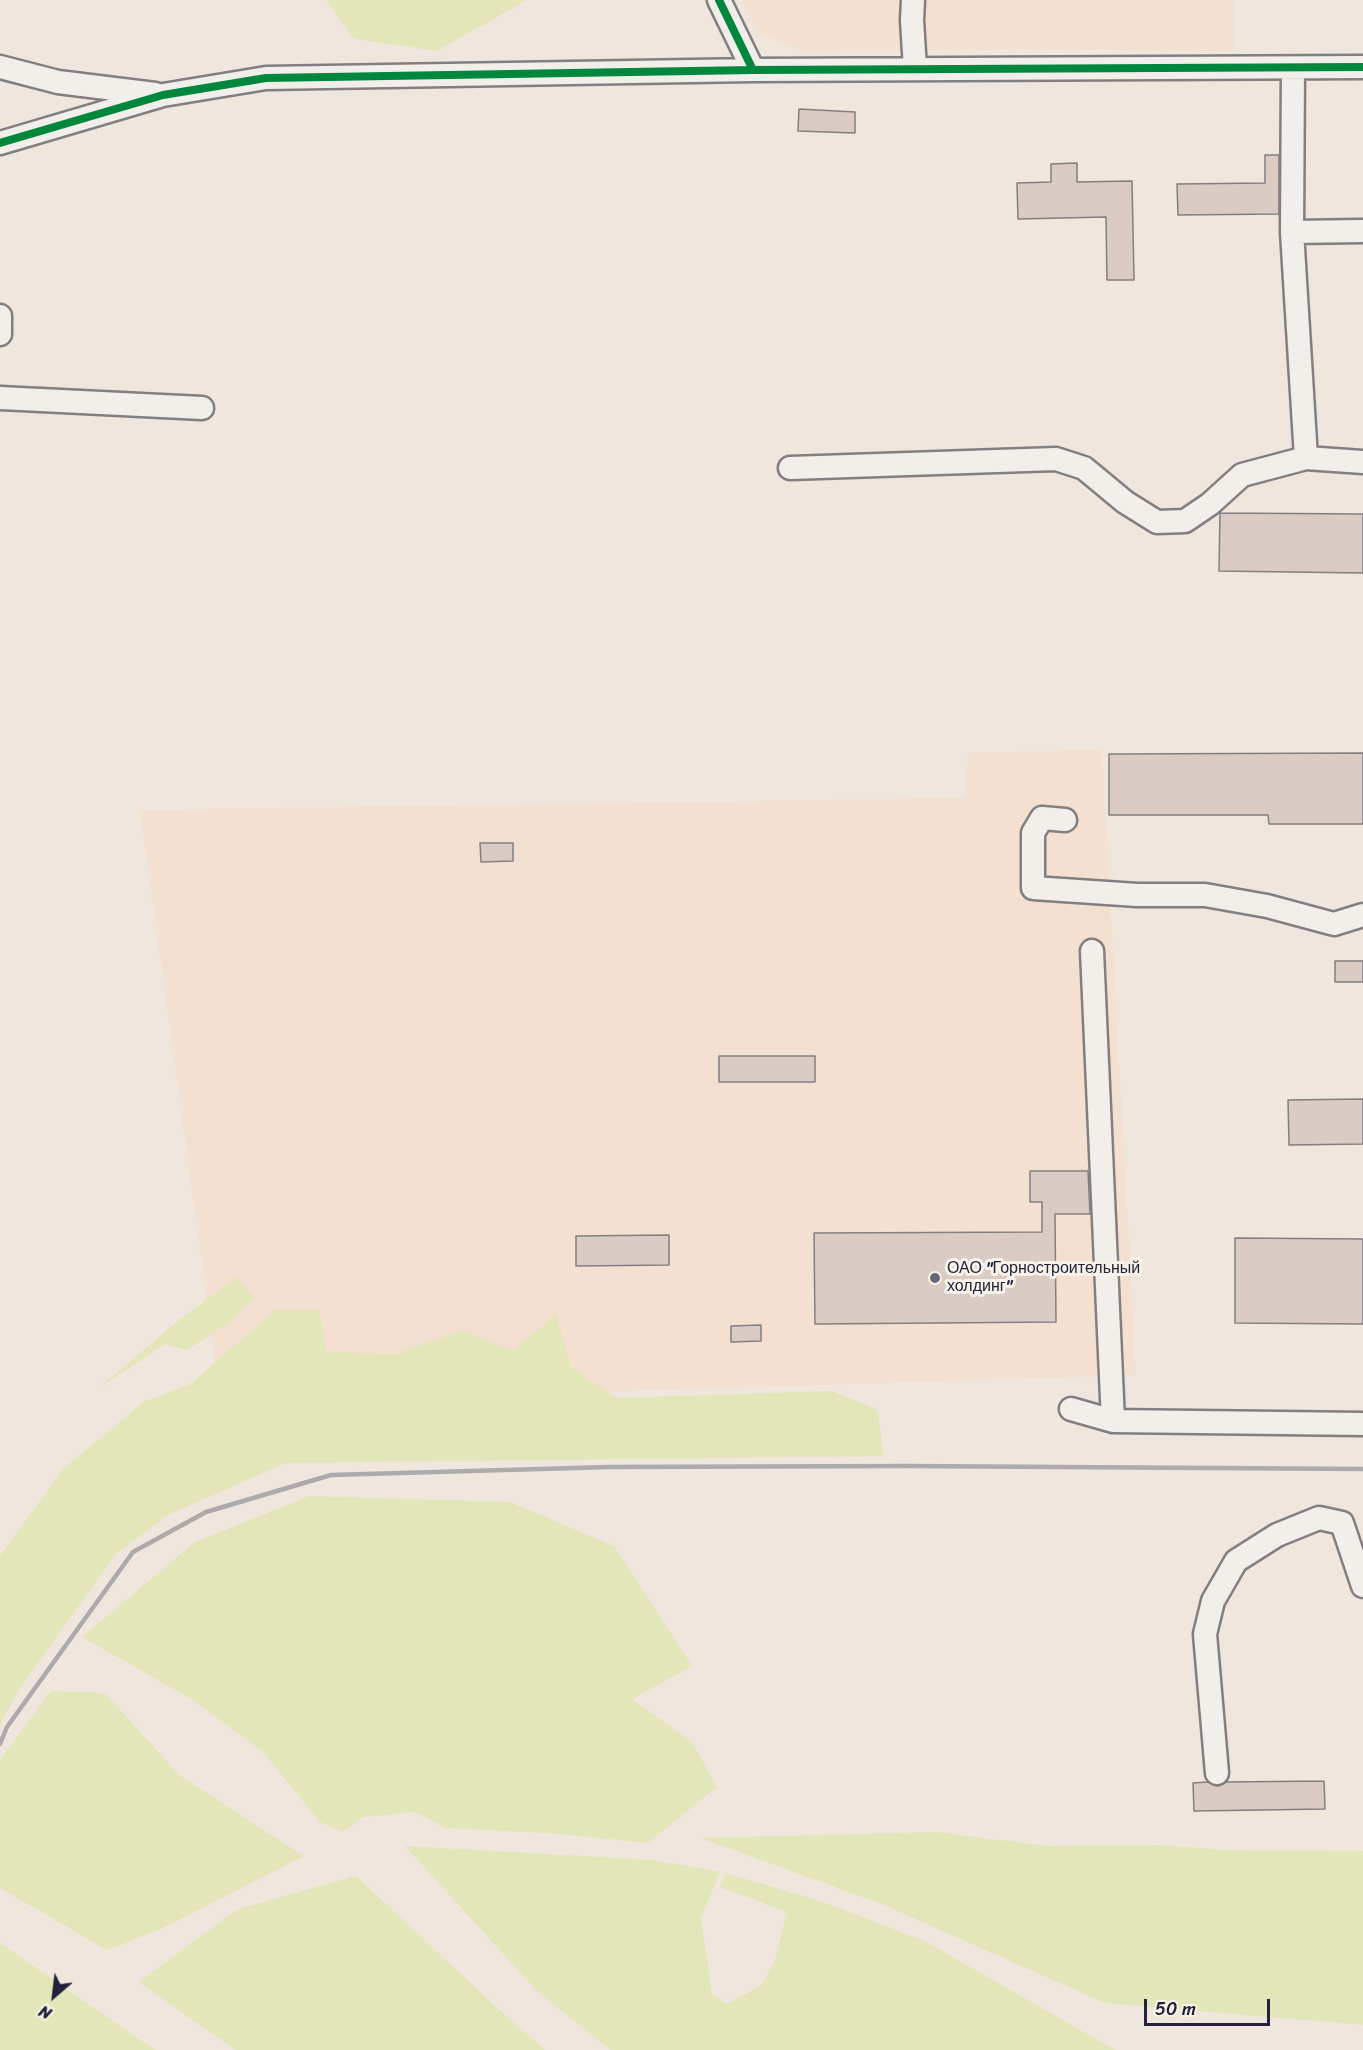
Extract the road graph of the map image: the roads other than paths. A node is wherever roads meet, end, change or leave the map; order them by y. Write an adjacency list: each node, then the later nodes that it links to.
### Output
1 (719, 0): 6 (street)
2 (913, 0): 7 (street)
3 (0, 67): 8 (street)
4 (1363, 67): 5 (street)
5 (1293, 68): 7 (street); 11 (street)
6 (753, 69): 7 (street); 8 (street)
7 (915, 69)
8 (163, 95): 9 (street)
9 (0, 142)
10 (1363, 231): 11 (street)
11 (1292, 232): 16 (street)
12 (0, 316): 13 (street)
13 (0, 334)
14 (0, 399): 15 (street)
15 (202, 408)
16 (1306, 458): 17 (street); 18 (street)
17 (1363, 462)
18 (790, 468)
19 (1065, 820): 20 (street)
20 (1363, 915)
21 (1092, 951): 23 (street)
22 (1071, 1409): 23 (street)
23 (1113, 1421): 24 (street)
24 (1363, 1424)
25 (1363, 1586): 26 (street)
26 (1217, 1773)

